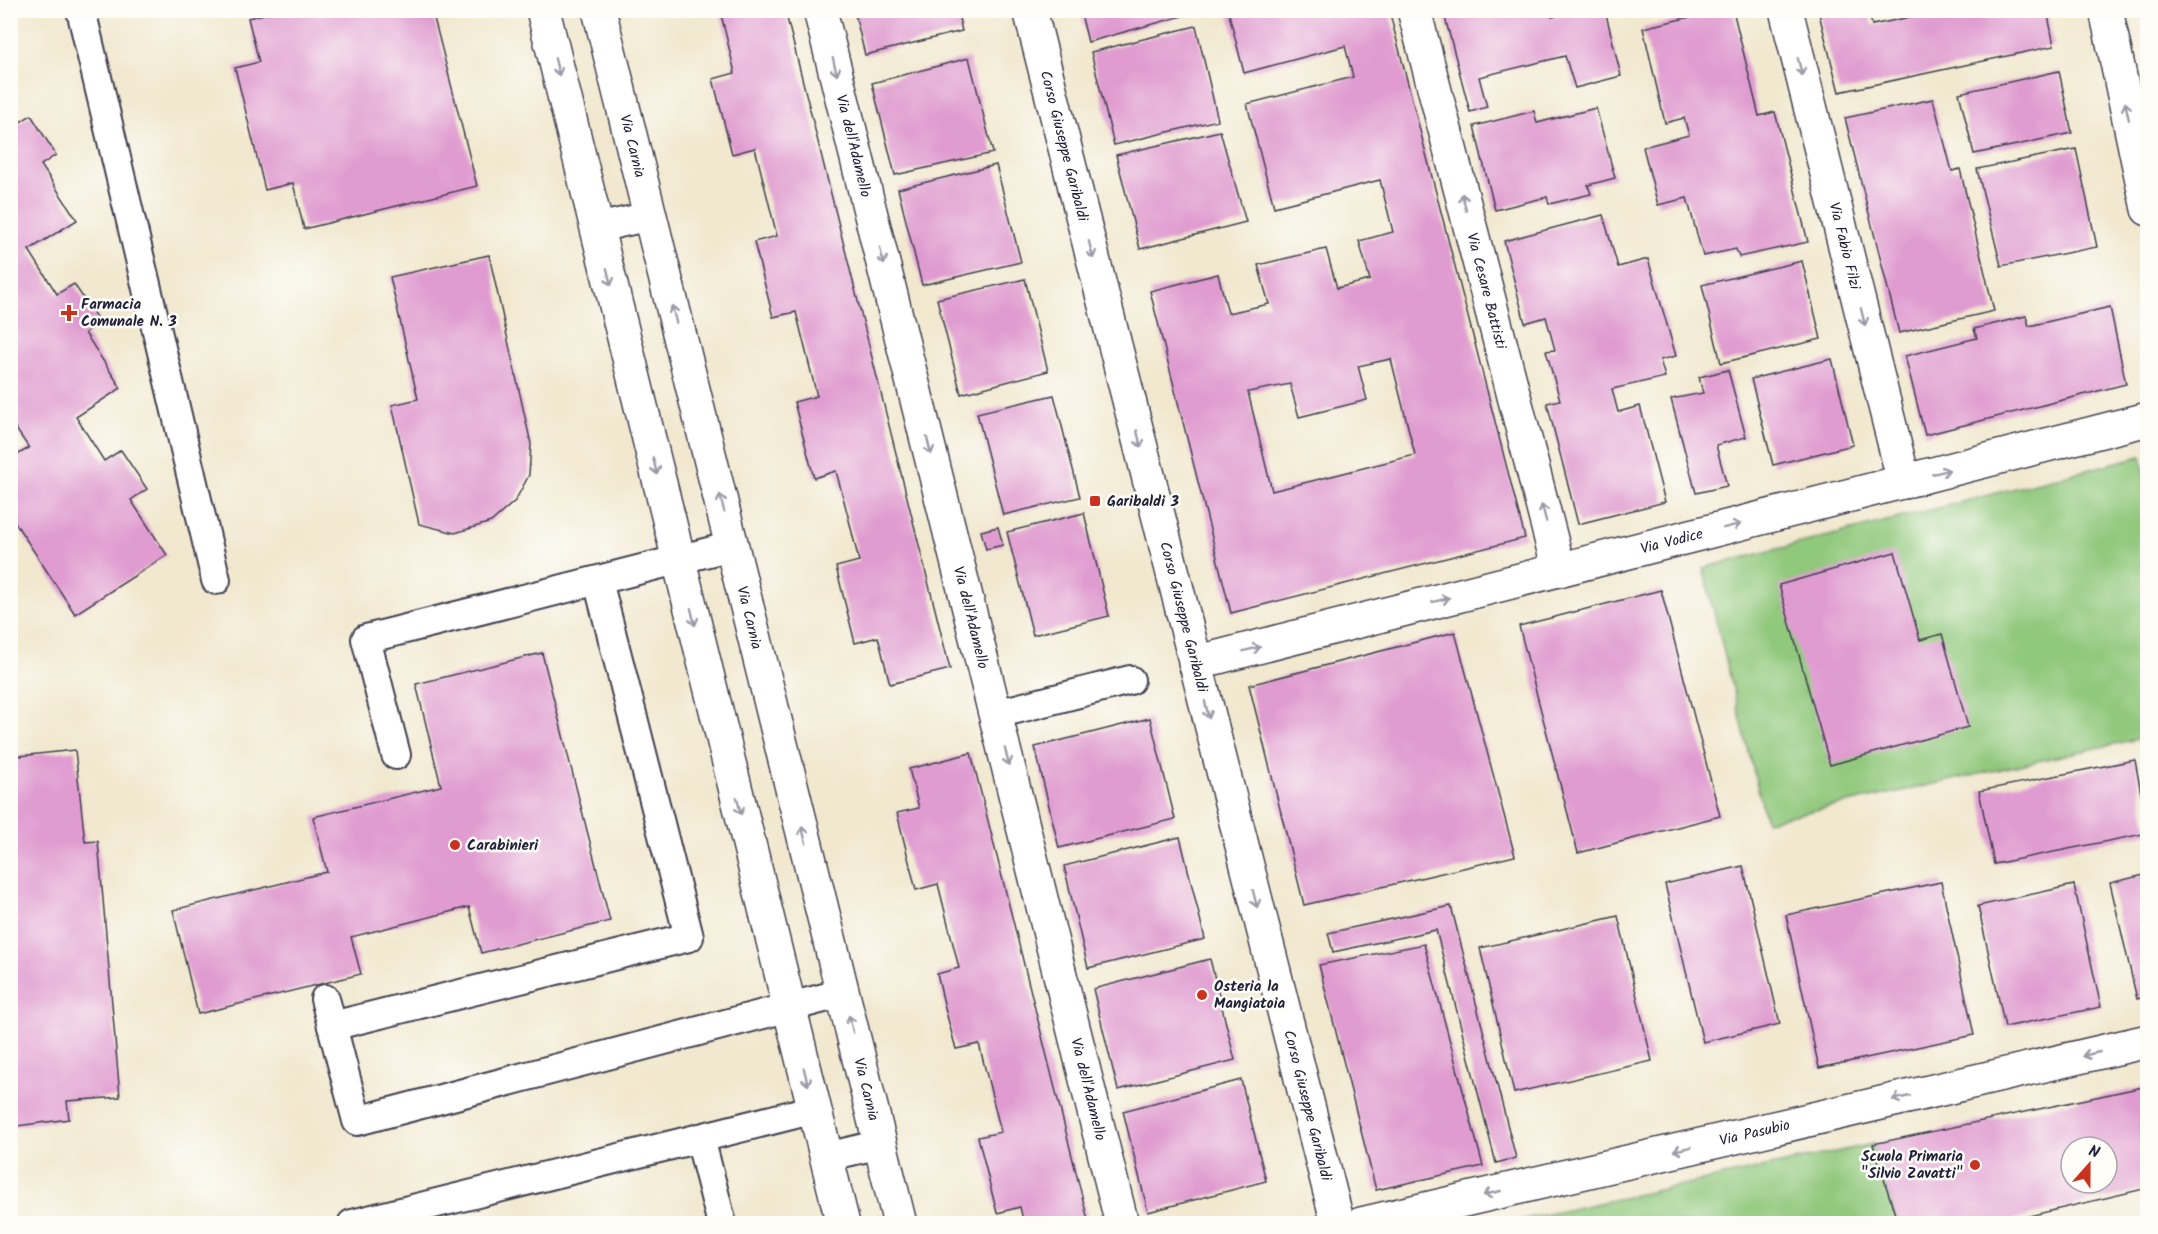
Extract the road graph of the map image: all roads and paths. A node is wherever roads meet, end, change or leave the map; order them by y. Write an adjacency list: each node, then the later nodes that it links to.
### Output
1 (81, 10): 17 (lane)
2 (543, 10): 11 (street, one-way to 11)
3 (599, 10): 10 (street, Via Carnia)
4 (820, 10): 21 (street, Via dell'Adamello, one-way to 21)
5 (1030, 10): 19 (street, Corso Giuseppe Garibaldi, one-way to 19)
6 (1414, 10): 16 (street, Via Cesare Battisti, one-way to 6)
7 (1786, 10): 13 (street, Via Fabio Filzi, one-way to 13)
8 (2106, 10): 9 (street, one-way to 8)
9 (2148, 209)
10 (650, 216): 11 (lane); 14 (street, Via Carnia, one-way to 10)
11 (597, 228): 15 (street, one-way to 15)
12 (2148, 419): 13 (street, Via Vodice, one-way to 12)
13 (1904, 482): 16 (street, Via Vodice, one-way to 13)
14 (732, 546): 15 (lane); 23 (street, Via Carnia, one-way to 14)
15 (679, 560): 18 (lane); 25 (street, one-way to 25)
16 (1559, 570): 19 (street, Via Vodice, one-way to 16)
17 (216, 580)
18 (598, 581): 22 (lane); 26 (lane)
19 (1195, 663): 37 (street, Corso Giuseppe Garibaldi, one-way to 37)
20 (1130, 680): 21 (lane)
21 (996, 714): 36 (street, Via dell'Adamello, one-way to 36)
22 (396, 755)
23 (843, 993): 25 (lane); 30 (street, Via Carnia, one-way to 23)
24 (325, 999): 26 (lane)
25 (789, 1007): 26 (lane); 28 (street, one-way to 28)
26 (332, 1026)
27 (2148, 1041): 38 (street, Via Pasubio, one-way to 38)
28 (814, 1109): 29 (lane); 31 (street)
29 (700, 1138): 32 (lane); 33 (lane)
30 (881, 1144): 31 (lane); 35 (street, Via Carnia)
31 (826, 1157): 34 (street)
32 (352, 1224)
33 (722, 1224)
34 (843, 1224)
35 (900, 1224)
36 (1122, 1224)
37 (1338, 1224)
38 (1361, 1224)

